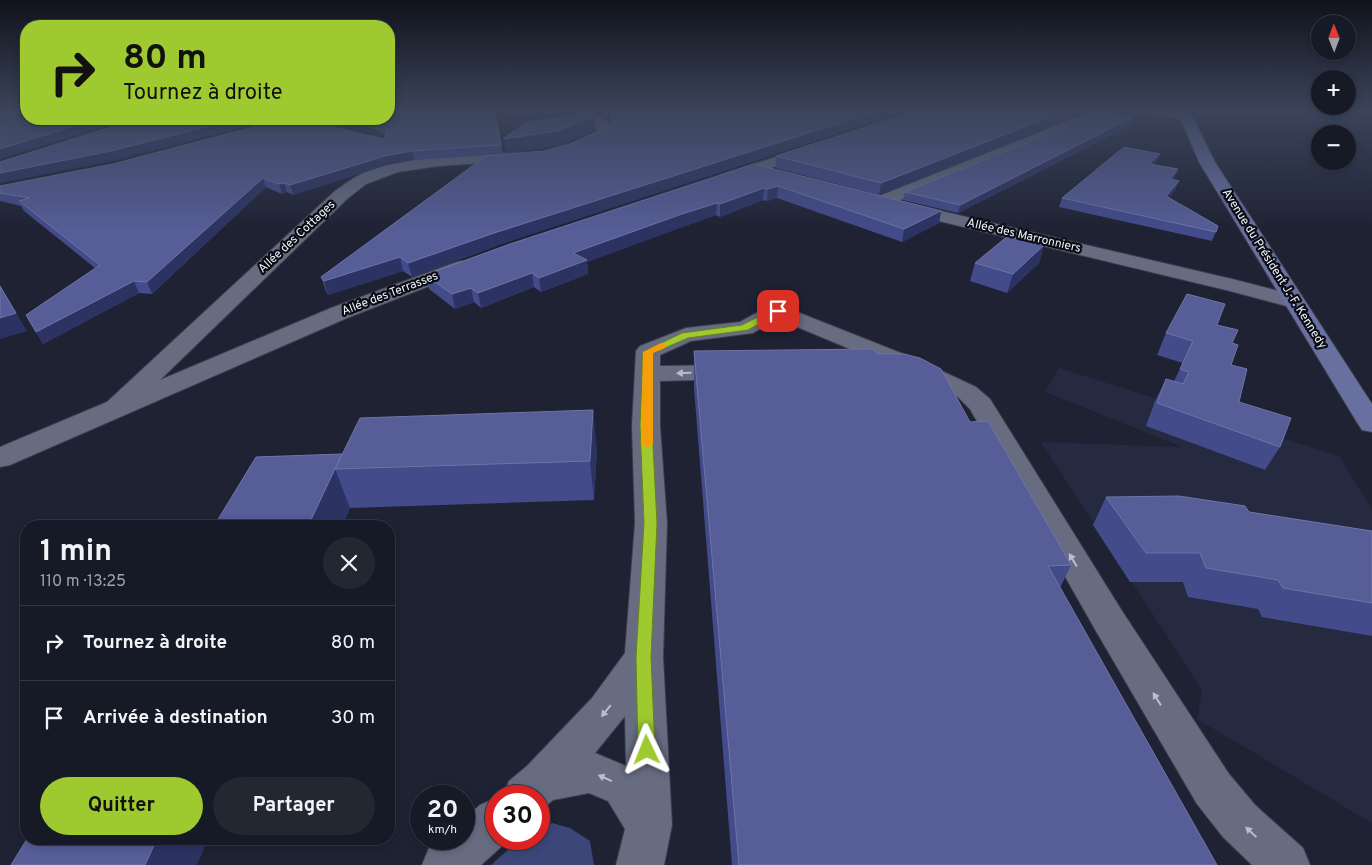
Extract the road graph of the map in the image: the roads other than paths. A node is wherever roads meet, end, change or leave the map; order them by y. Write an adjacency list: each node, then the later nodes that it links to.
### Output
1 (566, 150): 5 (street)
2 (808, 150): 7 (street)
3 (1000, 150): 11 (street, Allée des Marronniers)
4 (1202, 150): 11 (main road, Avenue du Président J.-F. Kennedy)
5 (558, 153)
6 (540, 156): 16 (street, Allée des Cottages)
7 (754, 169): 8 (street); 9 (street)
8 (782, 176)
9 (709, 184)
10 (476, 262): 16 (street, Allée des Terrasses)
11 (1294, 302): 17 (main road, Avenue du Président J.-F. Kennedy)
12 (907, 364): 13 (street); 15 (street); 25 (street, one-way to 12)
13 (857, 369)
14 (750, 371): 15 (street, one-way to 15)
15 (648, 374): 19 (street)
16 (116, 408): 18 (street, Allée des Cottages)
17 (1372, 424)
18 (0, 458)
19 (644, 657): 20 (street, one-way to 20); 23 (street)
20 (537, 785)
21 (544, 785): 23 (street, one-way to 21)
22 (485, 831): 24 (street)
23 (644, 845)
24 (446, 865)
25 (1286, 865)

